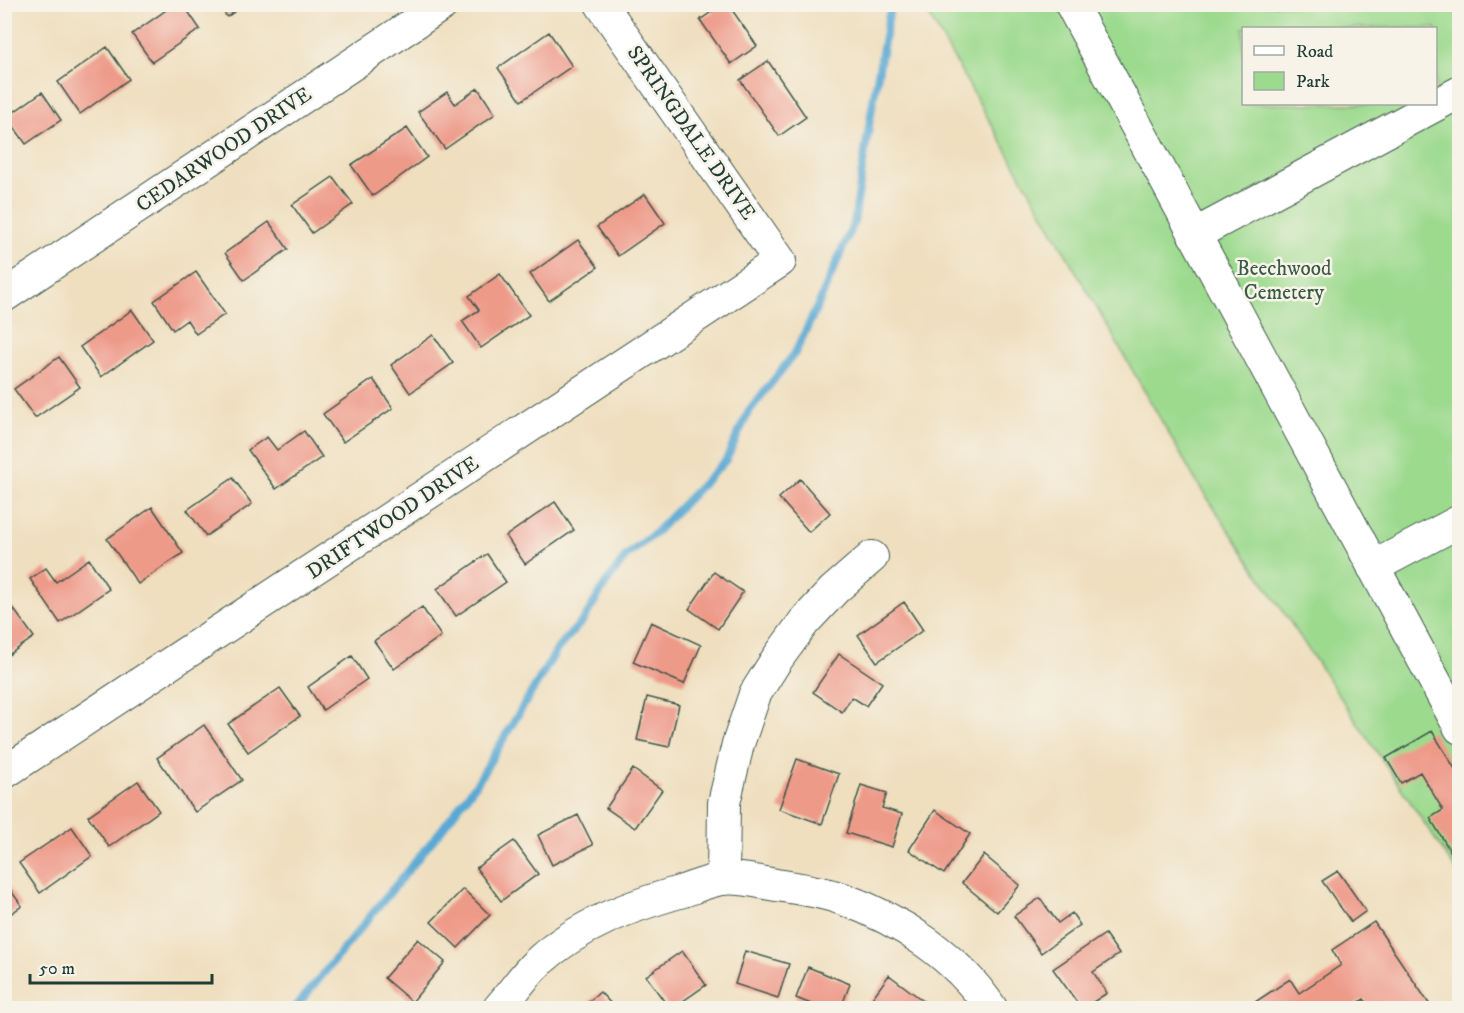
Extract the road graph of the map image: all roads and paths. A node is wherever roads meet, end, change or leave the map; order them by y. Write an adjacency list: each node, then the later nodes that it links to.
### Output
1 (443, 4): 9 (street, CEDARWOOD DRIVE)
2 (601, 4): 8 (street, SPRINGDALE DRIVE)
3 (1071, 4): 7 (street)
4 (1460, 92): 5 (street)
5 (1437, 104)
6 (1436, 105): 7 (street)
7 (1194, 235): 12 (street)
8 (780, 261): 14 (street, DRIFTWOOD DRIVE)
9 (4, 296)
10 (1460, 521): 12 (street)
11 (872, 557): 15 (street)
12 (1373, 567): 13 (street)
13 (1460, 728)
14 (4, 773)
15 (723, 879): 16 (street); 17 (street)
16 (499, 1008)
17 (991, 1008)

